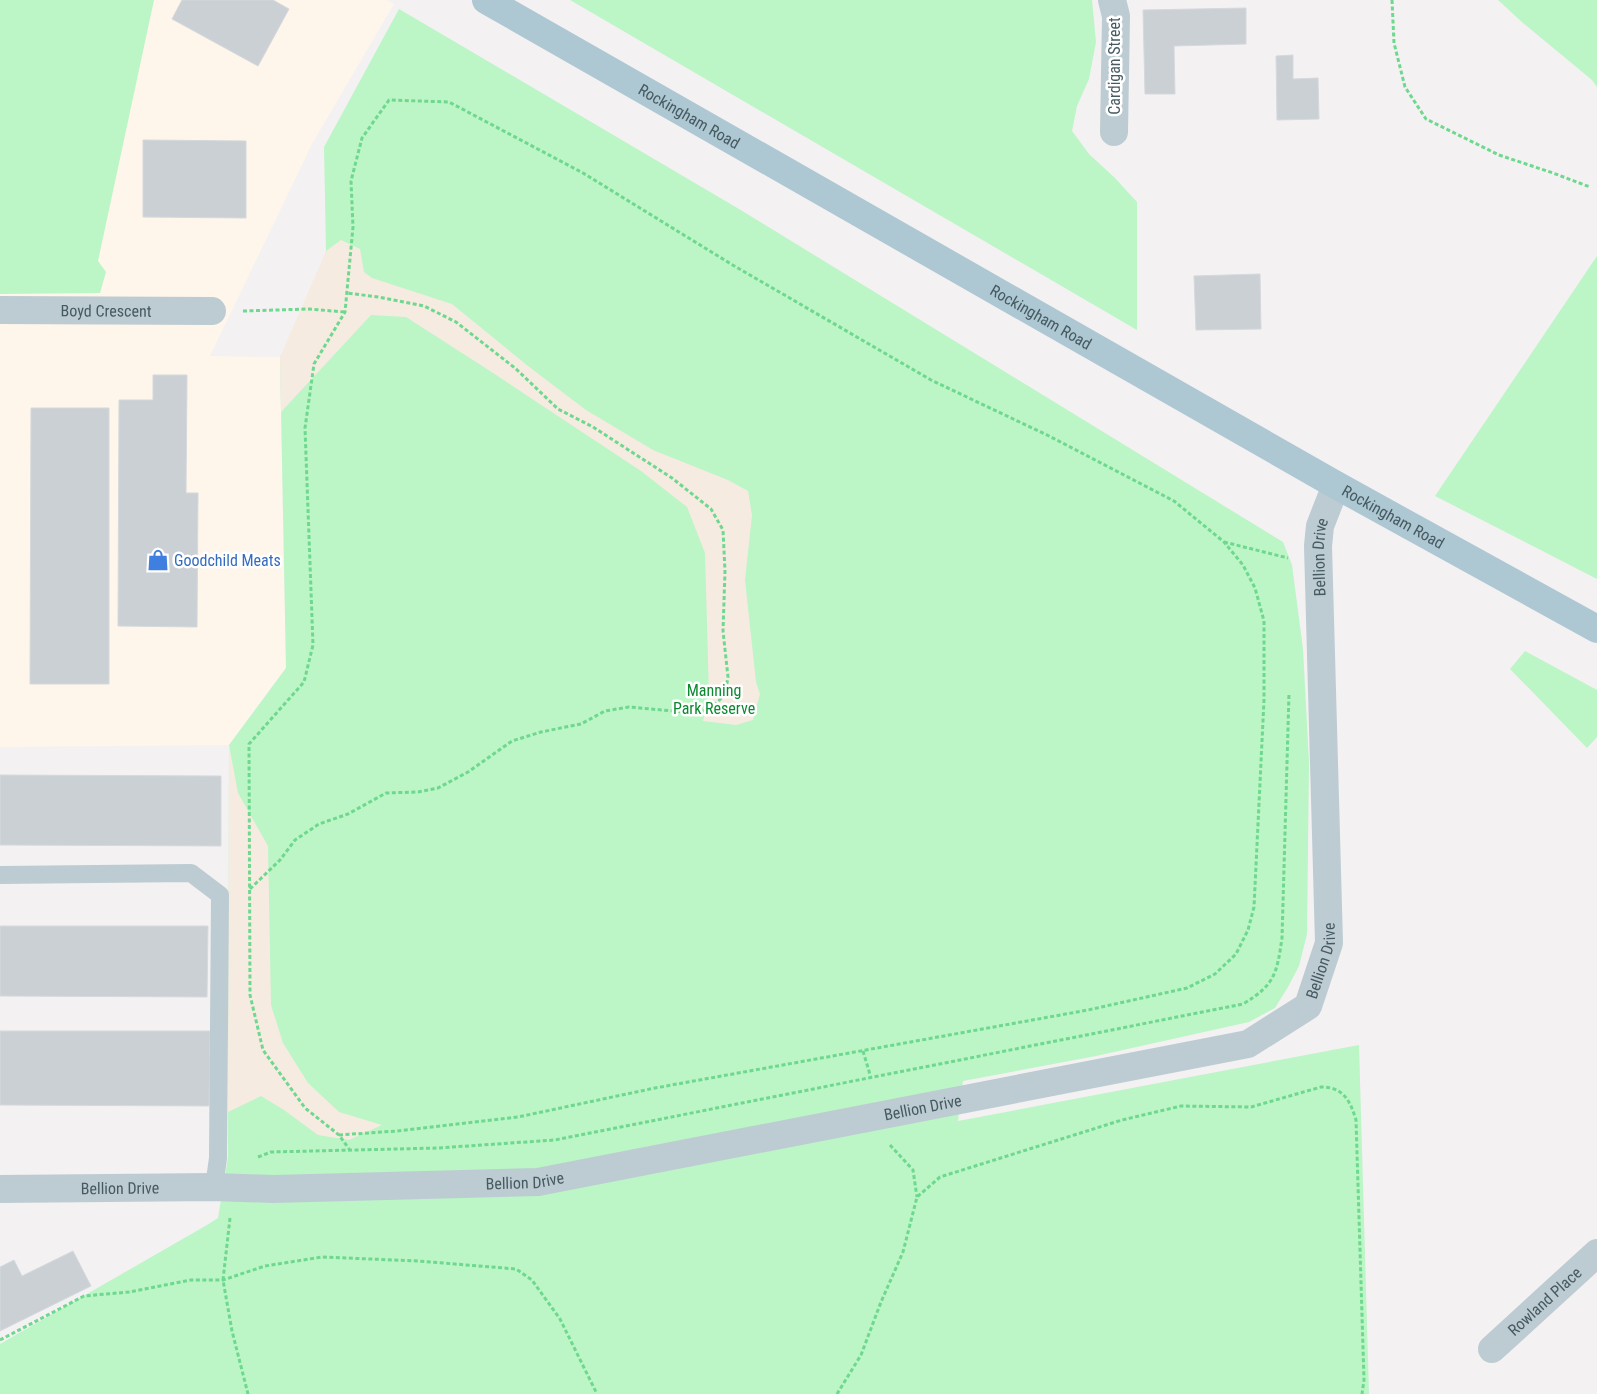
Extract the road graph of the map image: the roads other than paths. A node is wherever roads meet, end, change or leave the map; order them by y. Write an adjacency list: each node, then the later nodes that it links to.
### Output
1 (486, 0): 6 (main road, Rockingham Road)
2 (1112, 0): 3 (street, Cardigan Street)
3 (1114, 132)
4 (0, 310): 5 (street, Boyd Crescent)
5 (212, 311)
6 (1336, 485): 7 (main road, Rockingham Road); 9 (street, Bellion Drive)
7 (1597, 629)
8 (0, 875): 9 (lane)
9 (224, 1187): 10 (street, Bellion Drive)
10 (0, 1190)
11 (1597, 1253): 12 (street, Rowland Place)
12 (1492, 1349)

